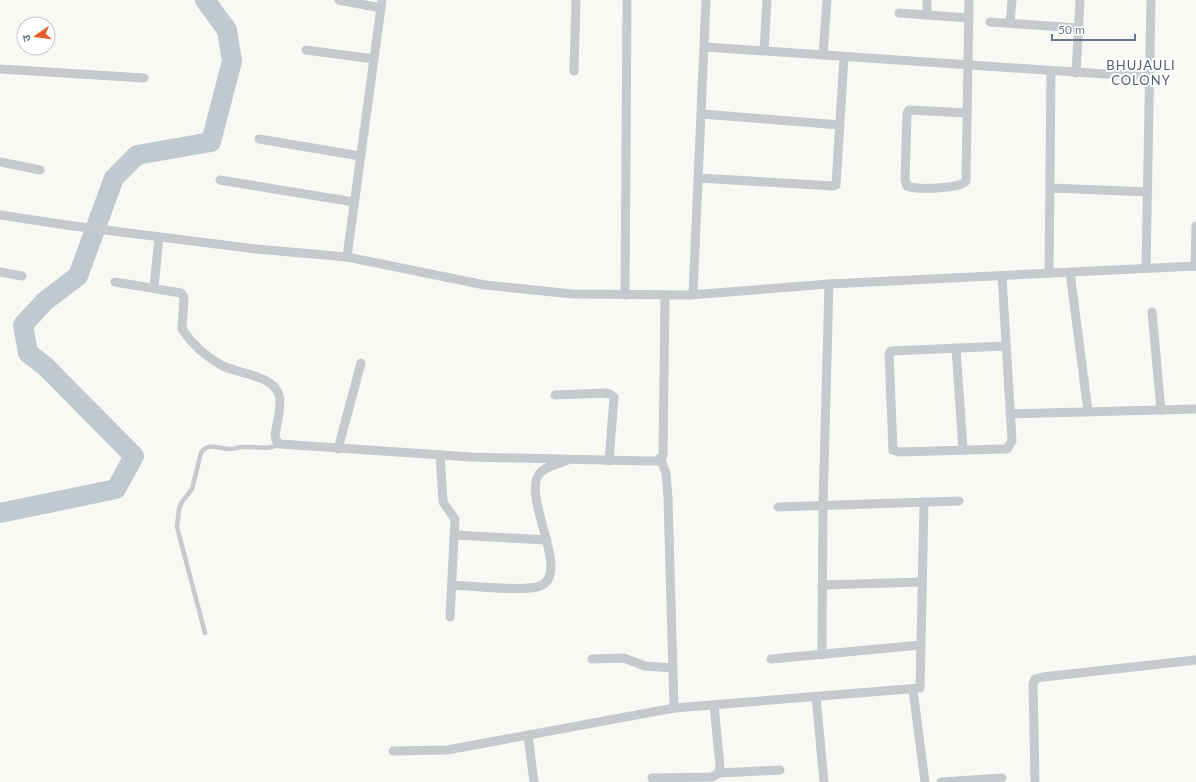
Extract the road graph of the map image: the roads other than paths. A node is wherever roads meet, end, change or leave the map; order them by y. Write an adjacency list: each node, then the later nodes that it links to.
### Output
1 (339, 0): 12 (street)
2 (576, 0): 28 (street)
3 (627, 0): 59 (street)
4 (706, 0): 19 (street)
5 (767, 0): 21 (street)
6 (827, 0): 22 (street)
7 (927, 0): 14 (street)
8 (969, 0): 15 (street)
9 (1012, 0): 17 (street)
10 (1080, 0): 18 (street)
11 (1152, 0): 30 (street)
12 (382, 4): 24 (street)
13 (899, 13): 14 (street)
14 (927, 15): 15 (street)
15 (969, 18): 25 (street)
16 (990, 22): 17 (street)
17 (1010, 23): 18 (street)
18 (1079, 28): 29 (street)
19 (705, 47): 21 (street); 33 (street)
20 (306, 50): 24 (street)
21 (764, 51): 22 (street)
22 (823, 55): 23 (street)
23 (844, 57): 25 (street); 34 (street)
24 (374, 59): 36 (street)
25 (968, 65): 27 (street); 32 (street)
26 (0, 69): 31 (street)
27 (1051, 71): 29 (street); 41 (street)
28 (574, 72)
29 (1076, 73): 30 (street)
30 (1149, 77): 42 (street)
31 (144, 78)
32 (967, 113): 32 (street)
33 (702, 114): 34 (street); 39 (street)
34 (840, 125): 39 (street)
35 (259, 139): 36 (street)
36 (360, 156): 43 (street)
37 (0, 162): 38 (street)
38 (40, 170)
39 (699, 178): 58 (street)
40 (220, 180): 43 (street)
41 (1050, 188): 42 (street); 52 (street)
42 (1148, 192): 49 (street)
43 (354, 202): 47 (street)
44 (0, 215): 46 (street)
45 (1196, 226): 48 (street)
46 (159, 237): 47 (street); 57 (street)
47 (347, 257): 59 (street)
48 (1196, 266): 49 (street)
49 (1146, 268): 51 (street)
50 (0, 272): 53 (street)
51 (1070, 272): 52 (street); 68 (street)
52 (1049, 274): 54 (street)
53 (22, 276)
54 (1002, 276): 56 (street); 62 (street)
55 (115, 282): 57 (street)
56 (829, 284): 58 (street); 79 (street)
57 (154, 288): 70 (street)
58 (693, 294): 60 (street)
59 (625, 295): 60 (street)
60 (665, 295): 75 (street)
61 (1152, 312): 67 (street)
62 (1006, 346): 63 (street); 69 (street)
63 (956, 348): 72 (street); 72 (street)
64 (361, 363): 71 (street)
65 (556, 395): 76 (street)
66 (1196, 409): 67 (street)
67 (1161, 410): 68 (street)
68 (1088, 412): 69 (street)
69 (1010, 414): 72 (street)
70 (280, 444): 71 (street); 87 (lane)
71 (338, 449): 73 (street)
72 (963, 450)
73 (440, 455): 74 (street); 81 (street)
74 (570, 460): 76 (street); 82 (street)
75 (661, 460): 76 (street); 93 (street)
76 (609, 461)
77 (960, 501): 78 (street)
78 (924, 502): 79 (street); 83 (street)
79 (823, 505): 80 (street); 85 (street)
80 (778, 507)
81 (455, 535): 82 (street); 84 (street)
82 (547, 540): 84 (street)
83 (922, 582): 85 (street); 88 (street)
84 (452, 585): 86 (street)
85 (822, 585): 89 (street)
86 (450, 617)
87 (205, 633)
88 (921, 645): 89 (street); 94 (street)
89 (822, 655): 91 (street)
90 (592, 659): 93 (street)
91 (771, 659)
92 (1196, 660): 108 (street)
93 (673, 668): 97 (street)
94 (913, 690): 95 (street); 106 (street)
95 (816, 697): 96 (street); 105 (street)
96 (714, 705): 97 (street); 101 (street)
97 (674, 708): 98 (street)
98 (528, 735): 99 (street); 104 (street)
99 (393, 750)
100 (780, 770): 101 (street)
101 (719, 773): 102 (street)
102 (652, 778)
103 (1002, 778): 107 (street)
104 (534, 782)
105 (824, 782)
106 (925, 782)
107 (941, 782)
108 (1035, 782)

